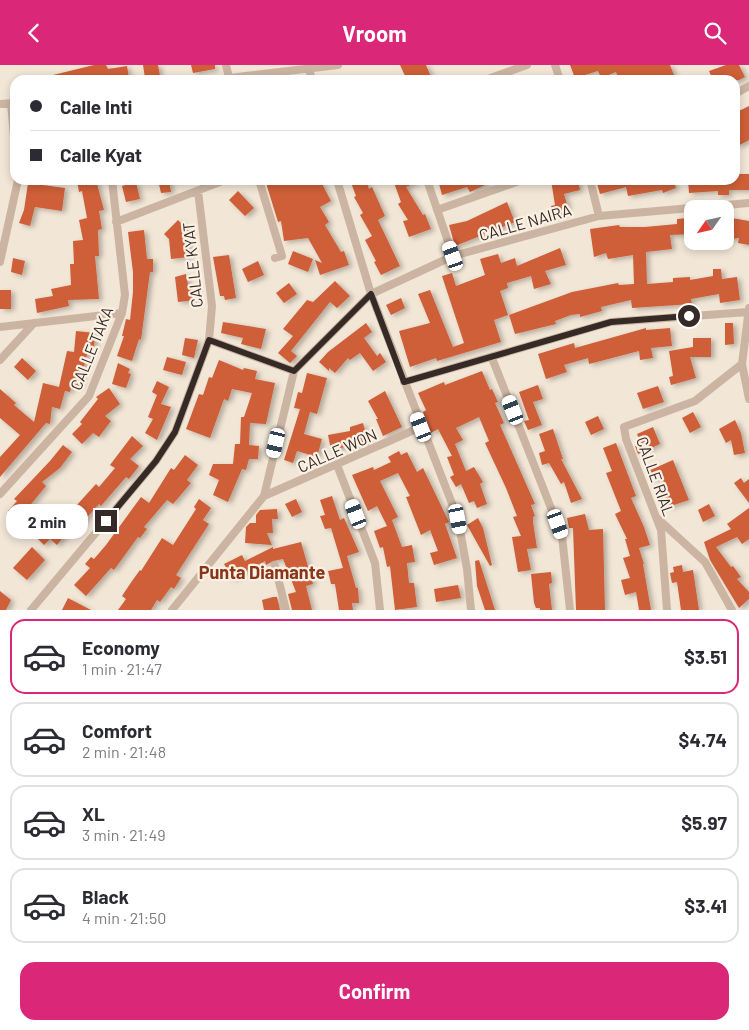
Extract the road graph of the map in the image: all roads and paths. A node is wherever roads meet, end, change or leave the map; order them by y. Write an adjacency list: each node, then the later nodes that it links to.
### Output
1 (338, 65): 3 (street)
2 (527, 65): 6 (street)
3 (308, 69): 4 (street); 5 (street)
4 (255, 75)
5 (310, 75)
6 (499, 75)
7 (17, 185): 20 (street)
8 (112, 185): 19 (street, CALLE TAKA)
9 (213, 185): 15 (street)
10 (261, 185): 22 (street)
11 (338, 185): 24 (street)
12 (430, 185): 17 (street)
13 (503, 185): 17 (street)
14 (591, 185): 18 (street)
15 (198, 191): 19 (street); 29 (street, CALLE KYAT)
16 (749, 203): 18 (street, CALLE NAIRA)
17 (437, 210): 21 (street)
18 (599, 216): 21 (street, CALLE NAIRA)
19 (116, 222): 26 (street, CALLE TAKA)
20 (3, 237): 23 (street)
21 (453, 256): 24 (street, CALLE NAIRA)
22 (275, 258)
23 (0, 262)
24 (371, 294): 33 (street, CALLE NAIRA); 34 (street)
25 (748, 310): 30 (street); 32 (street)
26 (122, 313): 27 (street); 38 (street, CALLE TAKA)
27 (34, 323): 28 (street); 31 (street)
28 (0, 327)
29 (209, 340): 33 (street); 42 (street, CALLE KYAT)
30 (492, 358): 34 (street); 47 (street)
31 (0, 360)
32 (742, 364): 35 (street); 40 (street, CALLE RIAL)
33 (294, 371): 39 (street)
34 (404, 382): 36 (street)
35 (749, 399)
36 (421, 427): 37 (street, CALLE WON); 46 (street)
37 (337, 465): 39 (street, CALLE WON); 45 (street)
38 (0, 494)
39 (264, 496): 43 (street)
40 (657, 518): 48 (street, CALLE RIAL); 49 (street)
41 (275, 566): 44 (street)
42 (31, 610)
43 (172, 610)
44 (286, 610)
45 (380, 610)
46 (471, 610)
47 (570, 610)
48 (667, 610)
49 (732, 610)

